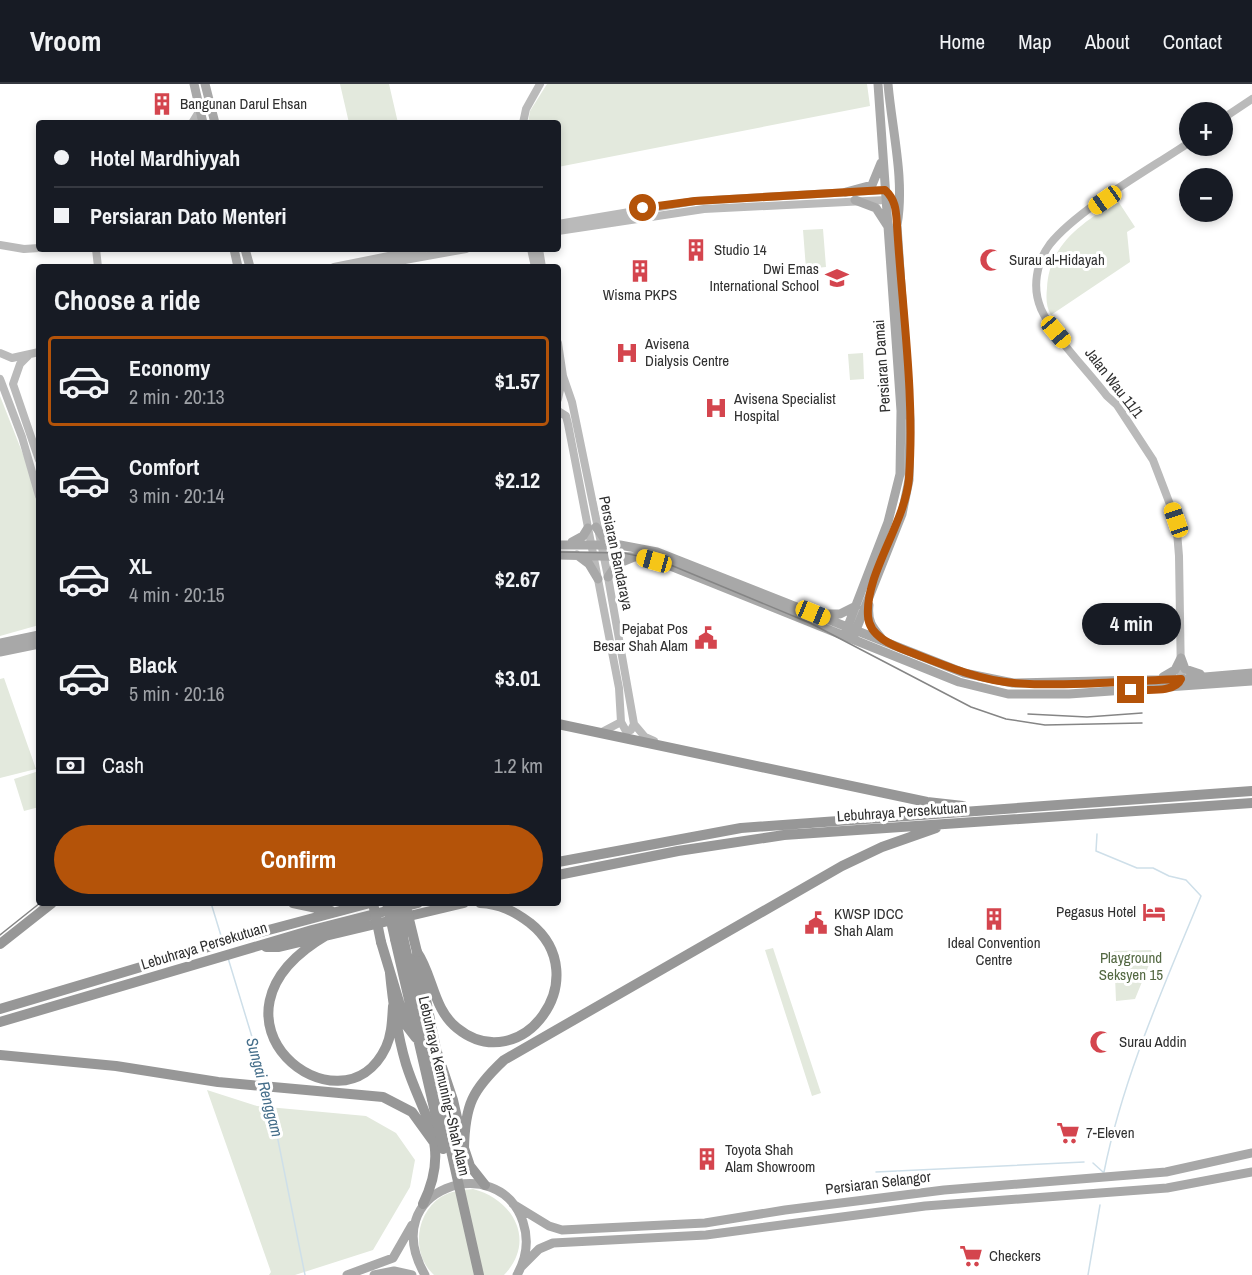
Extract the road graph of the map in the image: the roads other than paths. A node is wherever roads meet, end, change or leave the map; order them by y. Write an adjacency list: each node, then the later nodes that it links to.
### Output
1 (194, 84): 7 (main road)
2 (205, 84): 11 (main road)
3 (540, 84): 12 (main road)
4 (878, 84): 15 (main road, Persiaran Damai)
5 (888, 84): 14 (main road, Persiaran Damai)
6 (1252, 99): 8 (main road)
7 (200, 110): 9 (main road); 10 (main road)
8 (1233, 112)
9 (194, 120)
10 (202, 120)
11 (214, 120)
12 (524, 120)
13 (1179, 150): 62 (main road, Jalan Wau 11/1)
14 (895, 153): 17 (main road); 20 (main road, Persiaran Damai)
15 (883, 155): 16 (main road); 17 (main road, Persiaran Damai)
16 (846, 192): 17 (main road); 19 (main road)
17 (888, 194): 18 (main road); 20 (main road, Persiaran Damai)
18 (855, 200): 20 (main road); 21 (main road)
19 (561, 223)
20 (894, 226): 51 (main road, Persiaran Damai); 52 (main road, Persiaran Damai)
21 (569, 229): 22 (main road); 23 (main road)
22 (561, 230)
23 (561, 236)
24 (0, 244): 25 (main road)
25 (36, 249)
26 (408, 252): 29 (main road)
27 (449, 252): 30 (main road)
28 (528, 252): 31 (main road)
29 (349, 264)
30 (383, 264)
31 (538, 264)
32 (0, 353): 34 (main road)
33 (36, 353): 34 (main road)
34 (28, 356): 40 (main road)
35 (561, 366): 36 (main road, Persiaran Bandaraya)
36 (563, 376): 38 (main road); 42 (main road, Persiaran Bandaraya)
37 (0, 379): 41 (main road)
38 (561, 385)
39 (561, 413): 42 (main road, Persiaran Bandaraya)
40 (36, 451)
41 (36, 486)
42 (592, 527): 43 (main road); 45 (main road); 46 (main road, Persiaran Bandaraya)
43 (561, 544)
44 (561, 545): 46 (main road)
45 (616, 545): 46 (main road); 53 (main road)
46 (597, 550): 48 (main road); 49 (main road); 50 (main road, Persiaran Bandaraya)
47 (561, 555): 48 (main road)
48 (577, 555): 50 (main road)
49 (636, 556): 50 (main road); 56 (main road)
50 (603, 578): 70 (main road, Persiaran Bandaraya); 71 (main road, Persiaran Bandaraya)
51 (870, 591): 54 (main road, Persiaran Damai); 57 (main road)
52 (856, 606): 53 (main road); 54 (main road, Persiaran Damai)
53 (813, 613): 54 (main road)
54 (852, 628): 56 (main road, Persiaran Damai); 57 (main road)
55 (36, 636): 59 (main road)
56 (848, 638): 69 (main road)
57 (884, 642): 66 (main road)
58 (0, 643): 59 (main road)
59 (21, 644): 60 (main road); 61 (main road)
60 (36, 644)
61 (0, 652)
62 (1181, 658): 64 (main road); 65 (main road, Jalan Wau 11/1); 66 (main road)
63 (1252, 672): 64 (main road)
64 (1215, 676): 65 (main road)
65 (1181, 679): 66 (main road); 68 (main road); 69 (main road)
66 (1146, 680)
67 (1252, 681): 68 (main road)
68 (1189, 687): 69 (main road)
69 (1172, 688)
70 (621, 722): 71 (main road); 73 (main road)
71 (634, 724): 74 (main road)
72 (561, 725): 73 (highway)
73 (602, 732): 74 (highway)
74 (672, 747): 77 (highway)
75 (1252, 791): 77 (highway, Lebuhraya Persekutuan)
76 (1252, 803): 78 (highway, Lebuhraya Persekutuan)
77 (987, 809): 79 (highway, Lebuhraya Persekutuan)
78 (950, 824): 80 (highway, Lebuhraya Persekutuan); 107 (highway)
79 (561, 861)
80 (561, 873)
81 (48, 906): 94 (highway)
82 (307, 906): 91 (highway)
83 (359, 906): 91 (highway, Lebuhraya Persekutuan)
84 (372, 906): 97 (highway, bridge)
85 (388, 906): 93 (highway, Lebuhraya Kemuning–Shah Alam, bridge)
86 (395, 906): 93 (highway, Lebuhraya Kemuning–Shah Alam, bridge)
87 (406, 906): 96 (highway, bridge)
88 (407, 906): 95 (highway, Lebuhraya Persekutuan)
89 (451, 906): 92 (highway)
90 (502, 906): 96 (highway)
91 (335, 912): 99 (highway, Lebuhraya Persekutuan)
92 (327, 935): 95 (highway); 98 (highway)
93 (399, 938): 101 (highway, Lebuhraya Kemuning–Shah Alam); 104 (highway, Lebuhraya Kemuning–Shah Alam)
94 (0, 944)
95 (254, 947): 100 (highway, Lebuhraya Persekutuan)
96 (417, 952): 102 (highway)
97 (390, 973): 98 (highway); 101 (highway)
98 (393, 1006): 106 (highway)
99 (0, 1009)
100 (0, 1022)
101 (418, 1040): 105 (highway, Lebuhraya Kemuning–Shah Alam)
102 (436, 1049): 104 (highway); 107 (highway)
103 (0, 1055): 106 (highway)
104 (434, 1077): 105 (highway, Lebuhraya Kemuning–Shah Alam)
105 (435, 1098): 119 (highway, Lebuhraya Kemuning–Shah Alam, bridge); 120 (highway, Lebuhraya Kemuning–Shah Alam, bridge)
106 (433, 1141): 111 (highway)
107 (464, 1149): 110 (highway)
108 (1252, 1153): 112 (main road, Persiaran Selangor)
109 (1252, 1172): 114 (main road, Persiaran Selangor)
110 (485, 1185): 111 (main road); 112 (main road, Persiaran Selangor)
111 (423, 1204): 113 (main road)
112 (513, 1204): 114 (main road)
113 (413, 1224): 115 (main road); 118 (main road)
114 (519, 1271)
115 (347, 1275)
116 (374, 1275): 117 (main road)
117 (412, 1275)
118 (425, 1275)
119 (472, 1275)
120 (479, 1275)

